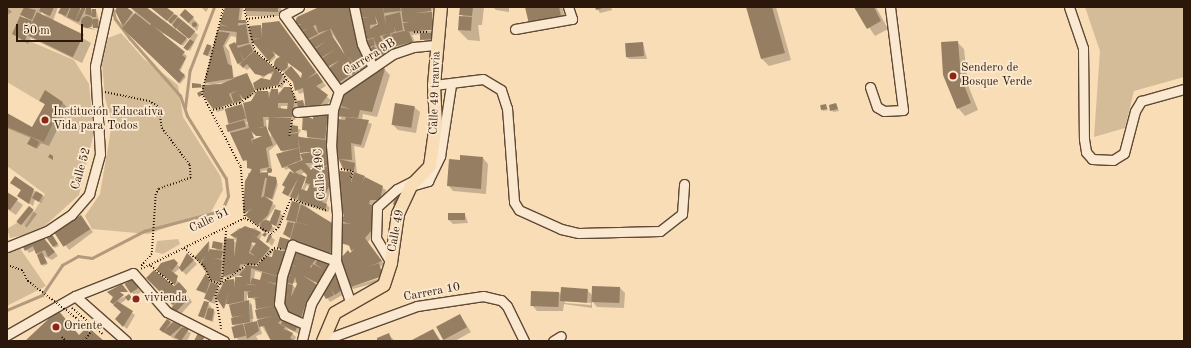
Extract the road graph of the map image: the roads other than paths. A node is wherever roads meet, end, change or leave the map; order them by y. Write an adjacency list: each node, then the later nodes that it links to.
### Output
1 (299, 7): 15 (street)
2 (354, 7): 10 (street)
3 (441, 7): 9 (main road, Calle 49 tranvia)
4 (568, 7): 8 (street)
5 (890, 7): 13 (street)
6 (1069, 7): 14 (street)
7 (107, 8): 21 (street, Calle 52)
8 (515, 29)
9 (438, 45): 10 (street, Carrera 9B); 12 (main road, Calle 49 tranvia)
10 (373, 68): 15 (street, Carrera 9B)
11 (451, 85): 12 (street); 19 (street); 20 (street)
12 (434, 86): 18 (main road, Calle 49 tranvia)
13 (870, 87)
14 (1184, 89)
15 (339, 91): 16 (street, Calle 49C)
16 (333, 109): 17 (street); 22 (street, Calle 49C)
17 (297, 112)
18 (422, 176): 20 (main road, Calle 49); 23 (street, Calle 49)
19 (684, 184)
20 (411, 186): 23 (main road, Calle 49)
21 (7, 247)
22 (336, 261): 25 (street); 26 (street); 26 (street)
23 (391, 263): 25 (main road, Calle 49)
24 (75, 296): 27 (street); 28 (street); 30 (street)
25 (351, 304): 29 (main road, Calle 49)
26 (304, 324): 31 (street)
27 (7, 334)
28 (223, 340)
29 (324, 340): 32 (street, Carrera 10)
30 (126, 341)
31 (302, 341)
32 (524, 341)

